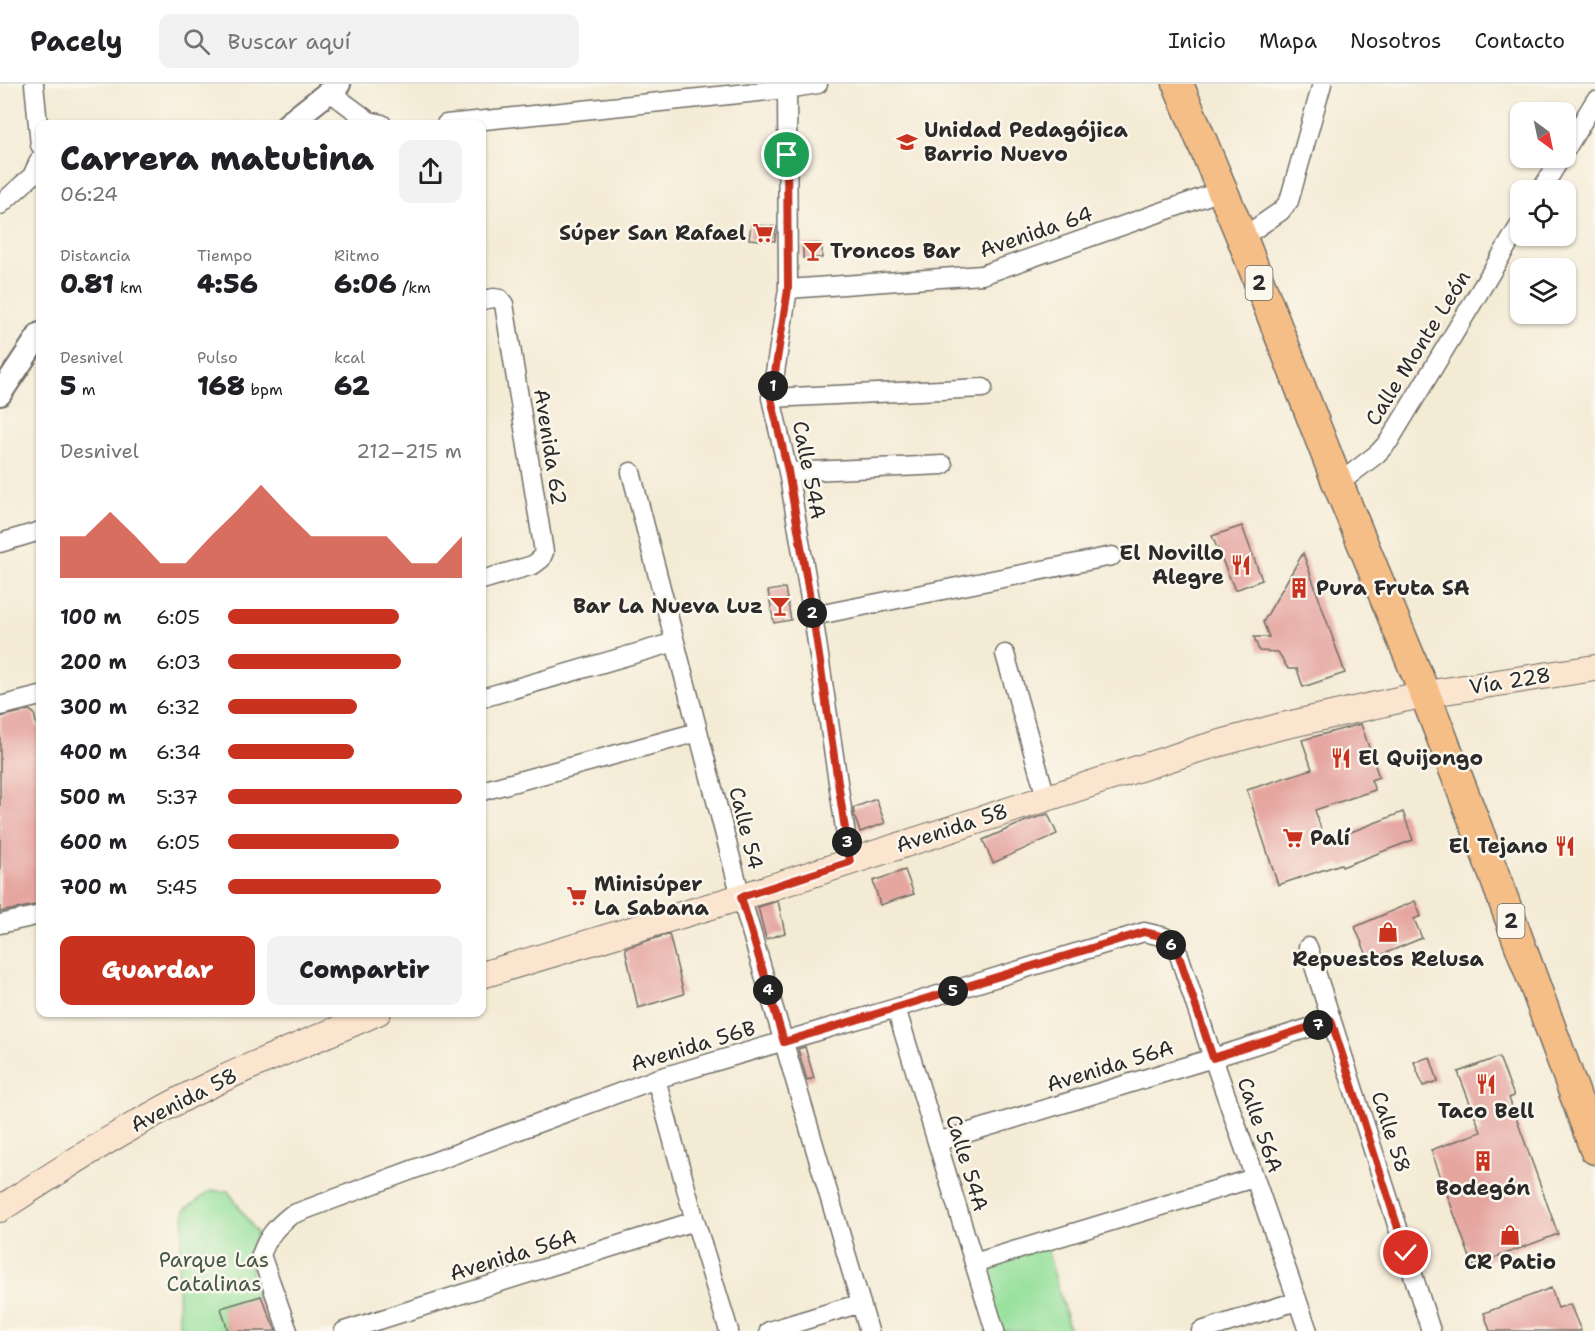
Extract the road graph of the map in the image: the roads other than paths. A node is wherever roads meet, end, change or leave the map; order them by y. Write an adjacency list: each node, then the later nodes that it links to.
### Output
1 (34, 84): 8 (street)
2 (818, 84): 5 (street)
3 (1178, 84): 14 (highway, 2)
4 (1322, 84): 16 (street)
5 (787, 86): 11 (street); 18 (street, Calle 54A)
6 (335, 88): 9 (street); 10 (street)
7 (1595, 101): 12 (street)
8 (38, 120)
9 (293, 120)
10 (367, 120)
11 (482, 120)
12 (1576, 132)
13 (36, 168): 15 (street)
14 (1221, 191): 16 (highway, 2); 18 (street, Avenida 64)
15 (0, 204)
16 (1242, 238): 27 (highway, 2)
17 (1510, 241): 27 (street, Calle Monte León)
18 (788, 289): 23 (street, Calle 54A)
19 (486, 299): 31 (street, Avenida 62)
20 (36, 339): 21 (street)
21 (3, 381)
22 (984, 388): 23 (street)
23 (771, 398): 25 (street, Calle 54A)
24 (943, 465): 25 (street)
25 (788, 471): 32 (street, Calle 54A)
26 (631, 472): 33 (street, Calle 54)
27 (1338, 483): 36 (highway, 2)
28 (36, 532): 29 (street)
29 (0, 543)
30 (1112, 556): 32 (street)
31 (486, 579)
32 (813, 616): 43 (street, Calle 54A)
33 (675, 642): 37 (street); 40 (street, Calle 54)
34 (1005, 654): 42 (street)
35 (1595, 668): 36 (main road, Vía 228)
36 (1425, 694): 42 (main road, Avenida 58); 57 (highway, 2)
37 (486, 697)
38 (36, 698): 39 (street)
39 (0, 706)
40 (698, 732): 41 (street); 44 (street, Calle 54)
41 (486, 790)
42 (1046, 797): 43 (main road, Avenida 58)
43 (850, 862): 44 (main road, Avenida 58)
44 (741, 897): 49 (main road, Avenida 58); 53 (street, Calle 54)
45 (36, 916): 46 (street)
46 (0, 924)
47 (1165, 937): 50 (street, Avenida 56B); 54 (street, Calle 56A)
48 (1308, 947): 52 (street, Calle 58)
49 (486, 974)
50 (896, 1008): 53 (street, Avenida 56B); 56 (street, Calle 54A)
51 (366, 1017): 59 (main road, Avenida 58)
52 (1331, 1020): 54 (street, Avenida 56A); 72 (street, Calle 58)
53 (784, 1042): 55 (street, Avenida 56B); 63 (street, Calle 54)
54 (1213, 1058): 56 (street, Avenida 56A); 58 (street, Calle 56A)
55 (656, 1079): 60 (street); 64 (street, Avenida 56B)
56 (937, 1142): 61 (street, Calle 54A)
57 (1595, 1149)
58 (1254, 1178): 61 (street); 62 (street, Calle 56A)
59 (0, 1209)
60 (695, 1221): 65 (street, Avenida 56A); 66 (street)
61 (974, 1263): 69 (street, Calle 54A)
62 (1298, 1301): 70 (street); 71 (street, Calle 56A)
63 (861, 1303): 67 (street); 68 (street, Calle 54)
64 (288, 1331)
65 (344, 1331)
66 (729, 1331)
67 (769, 1331)
68 (869, 1331)
69 (994, 1331)
70 (1201, 1331)
71 (1308, 1331)
72 (1431, 1331)

